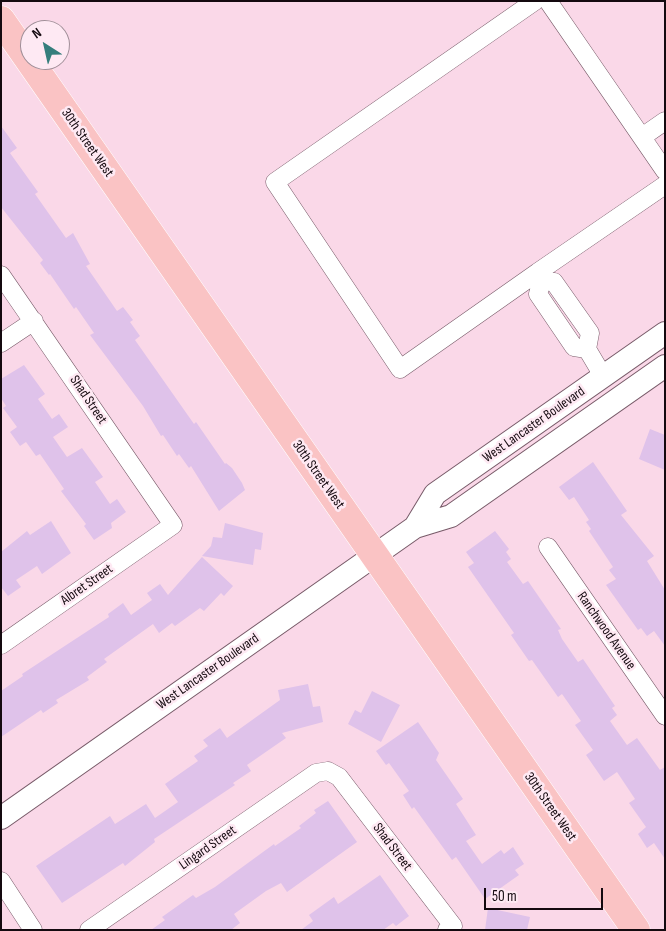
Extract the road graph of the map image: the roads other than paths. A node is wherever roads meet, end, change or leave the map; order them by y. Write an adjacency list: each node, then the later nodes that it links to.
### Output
1 (535, 1): 9 (street)
2 (548, 1): 5 (street)
3 (1, 20): 18 (main road, 30th Street West)
4 (665, 121): 5 (street)
5 (642, 138): 6 (street)
6 (665, 171)
7 (665, 185): 9 (street)
8 (1, 275): 10 (street, Shad Street)
9 (540, 277): 14 (street)
10 (34, 320): 12 (street); 15 (street, Shad Street)
11 (665, 333): 14 (street, West Lancaster Boulevard)
12 (1, 344)
13 (665, 366): 16 (street, West Lancaster Boulevard)
14 (603, 376): 16 (street, West Lancaster Boulevard)
15 (173, 525): 19 (street, Albret Street)
16 (416, 527): 18 (street, West Lancaster Boulevard)
17 (548, 547): 20 (street, Ranchwood Avenue)
18 (374, 556): 22 (street, West Lancaster Boulevard); 27 (main road, 30th Street West)
19 (1, 645)
20 (665, 716)
21 (328, 771): 24 (street, Shad Street); 26 (street, Lingard Street)
22 (1, 818)
23 (1, 881): 25 (street)
24 (450, 928)
25 (33, 930)
26 (89, 930)
27 (636, 930)

